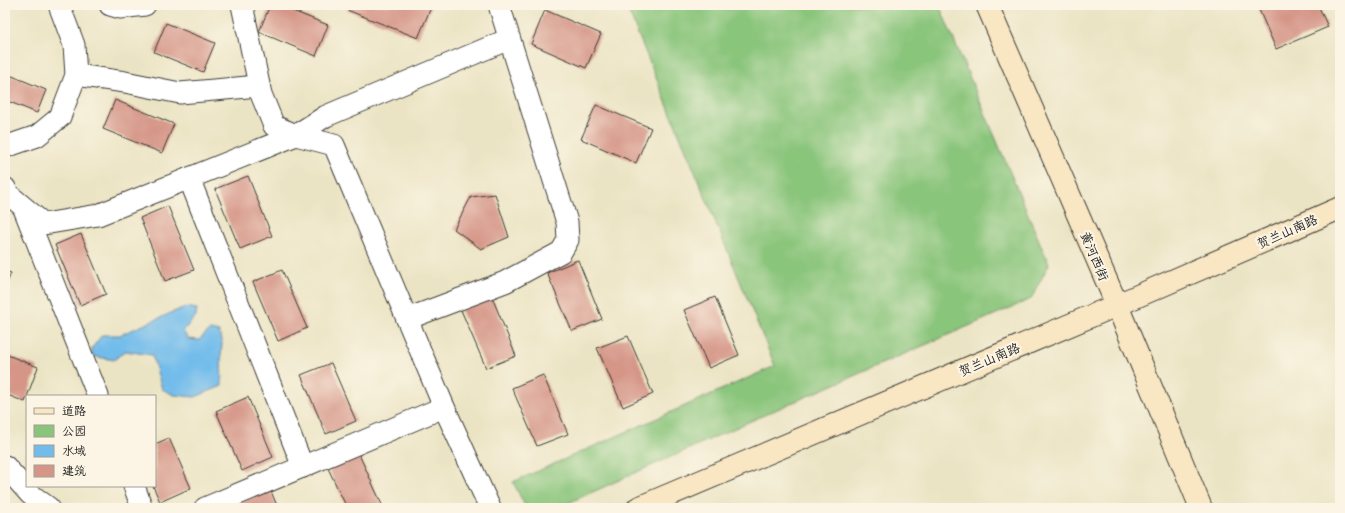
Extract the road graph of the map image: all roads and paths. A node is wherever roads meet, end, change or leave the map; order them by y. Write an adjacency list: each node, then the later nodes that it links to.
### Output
1 (59, 5): 8 (street)
2 (110, 5): 3 (street)
3 (146, 5)
4 (242, 5): 9 (street)
5 (499, 5): 7 (street)
6 (987, 5): 16 (street, 黄河西街)
7 (509, 39): 10 (street); 17 (street)
8 (76, 75): 9 (street); 11 (street)
9 (259, 86): 10 (street)
10 (296, 135): 12 (street); 17 (street)
11 (5, 147)
12 (189, 178): 14 (street); 21 (street)
13 (5, 188): 14 (street)
14 (23, 206): 18 (street)
15 (1340, 208): 16 (street, 贺兰山南路)
16 (1117, 305): 27 (street, 贺兰山南路); 28 (street, 黄河西街)
17 (407, 319): 19 (street)
18 (98, 395)
19 (444, 407): 21 (street); 26 (street)
20 (5, 466): 23 (street)
21 (303, 467): 25 (street)
22 (134, 487): 24 (street)
23 (49, 508)
24 (142, 508)
25 (205, 508)
26 (490, 508)
27 (638, 508)
28 (1201, 508)

